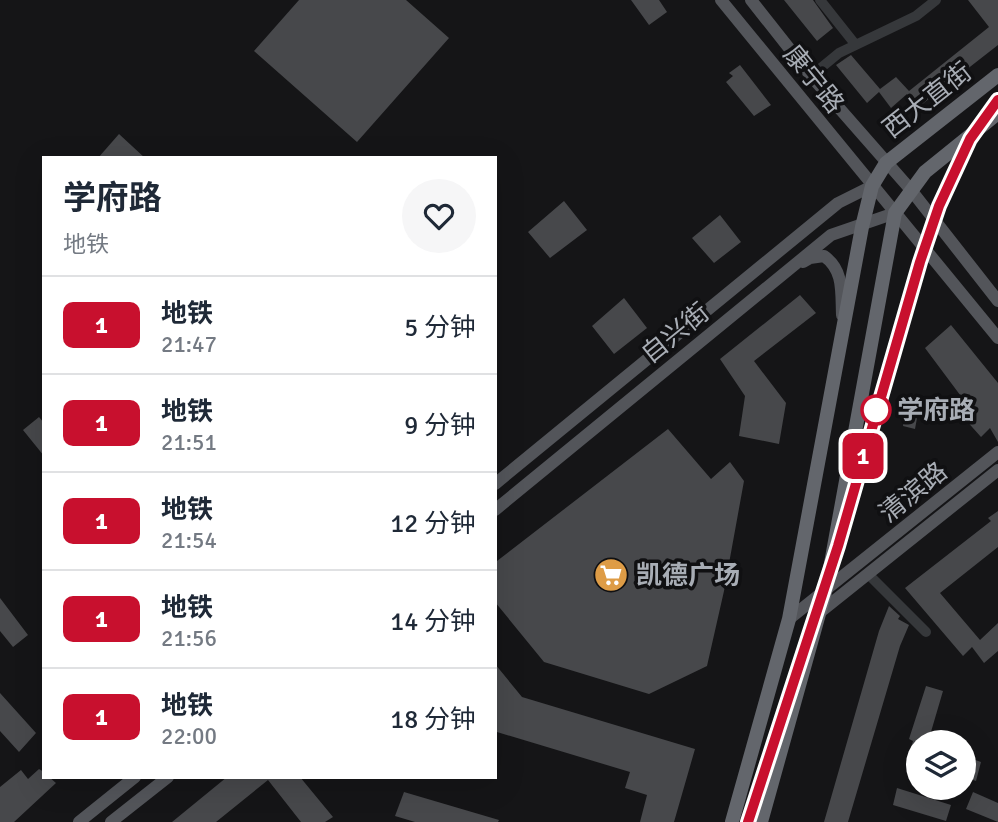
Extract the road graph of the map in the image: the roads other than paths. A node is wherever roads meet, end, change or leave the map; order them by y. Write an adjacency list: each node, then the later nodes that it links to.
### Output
1 (721, 0): 10 (main road, 康宁路)
2 (751, 0): 7 (main road, 康宁路)
3 (820, 0): 5 (street)
4 (936, 0): 5 (street)
5 (855, 44): 7 (street)
6 (998, 75): 9 (highway, 西大直街)
7 (811, 76): 9 (main road, 康宁路)
8 (998, 113): 11 (highway, 西大直街)
9 (886, 163): 10 (highway); 11 (main road, 康宁路)
10 (872, 186): 12 (main road, 康宁路); 13 (highway); 20 (main road, 自兴街)
11 (911, 190): 12 (highway); 15 (main road, 康宁路)
12 (895, 213): 13 (main road, 自兴街); 17 (main road, 康宁路); 23 (highway)
13 (862, 225): 14 (main road, 自兴街); 16 (highway)
14 (790, 269): 16 (main road); 21 (main road, 自兴街)
15 (998, 301)
16 (843, 327): 25 (highway)
17 (998, 338)
18 (998, 452): 23 (main road, 清滨路)
19 (998, 470): 22 (main road, 清滨路)
20 (497, 482)
21 (497, 508)
22 (868, 574): 24 (main road, 清滨路); 26 (street)
23 (825, 591): 24 (highway); 25 (main road, 清滨路)
24 (819, 613): 32 (highway)
25 (789, 619): 31 (highway)
26 (926, 632)
27 (133, 779): 29 (main road)
28 (165, 779): 30 (main road)
29 (79, 822)
30 (111, 822)
31 (732, 822)
32 (761, 822)

